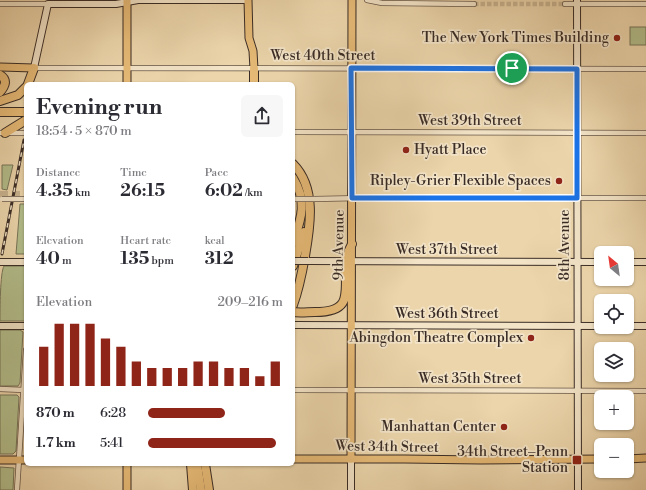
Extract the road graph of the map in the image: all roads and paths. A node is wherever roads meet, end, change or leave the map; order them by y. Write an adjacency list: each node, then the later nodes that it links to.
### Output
1 (244, 0): 5 (main road)
2 (248, 0): 16 (main road)
3 (352, 0): 15 (main road, 9th Avenue)
4 (367, 0): 9 (street)
5 (127, 1): 8 (main road); 14 (main road)
6 (577, 2): 10 (street); 11 (street); 17 (main road, 8th Avenue)
7 (0, 4): 8 (street)
8 (48, 4): 13 (main road)
9 (474, 4)
10 (565, 4)
11 (646, 4)
12 (0, 67): 13 (main road, West 40th Street)
13 (34, 68): 14 (street, West 40th Street); 20 (highway)
14 (127, 68): 16 (street, West 40th Street); 21 (main road)
15 (351, 68): 16 (street, West 40th Street); 17 (street, West 40th Street); 32 (main road, 9th Avenue)
16 (254, 69): 22 (highway)
17 (577, 69): 18 (street, West 40th Street); 33 (main road, 8th Avenue)
18 (646, 69)
19 (0, 76): 24 (highway)
20 (29, 82)
21 (127, 82)
22 (254, 82)
23 (24, 89): 25 (highway)
24 (0, 92)
25 (0, 101)
26 (0, 112): 27 (highway)
27 (24, 112)
28 (24, 121): 30 (highway)
29 (295, 132): 32 (street, West 39th Street)
30 (2, 133): 31 (street)
31 (24, 133)
32 (352, 133): 33 (street, West 39th Street); 39 (main road, 9th Avenue)
33 (577, 133): 34 (street, West 39th Street); 40 (main road, 8th Avenue)
34 (646, 133)
35 (295, 167): 38 (highway)
36 (295, 171): 38 (highway)
37 (295, 181): 46 (highway)
38 (306, 186): 45 (highway)
39 (352, 198): 40 (street); 44 (street, bridge); 47 (main road, 9th Avenue)
40 (577, 198): 41 (street); 53 (main road, 8th Avenue)
41 (646, 198)
42 (1, 199): 43 (street, bridge)
43 (24, 199)
44 (295, 199)
45 (309, 212): 48 (highway); 57 (highway)
46 (295, 232)
47 (352, 244): 52 (highway)
48 (295, 260)
49 (295, 261): 52 (main road, West 37th Street, bridge)
50 (0, 262): 51 (main road)
51 (24, 262)
52 (349, 262): 53 (main road, West 37th Street); 58 (highway); 62 (main road, 9th Avenue)
53 (577, 262): 54 (main road, West 37th Street); 63 (main road, 8th Avenue)
54 (594, 262)
55 (634, 262): 56 (main road)
56 (646, 262)
57 (295, 298)
58 (295, 312)
59 (0, 326): 60 (main road)
60 (24, 326)
61 (295, 326): 62 (main road, West 36th Street)
62 (351, 326): 63 (main road, West 36th Street); 70 (main road, 9th Avenue)
63 (578, 326): 64 (main road, West 36th Street); 71 (main road, 8th Avenue)
64 (594, 326)
65 (634, 326): 66 (main road)
66 (646, 326)
67 (0, 389): 68 (street)
68 (24, 390)
69 (295, 390): 70 (street, West 35th Street)
70 (350, 390): 71 (street, West 35th Street); 77 (main road, 9th Avenue)
71 (578, 390): 72 (street, West 35th Street); 78 (main road, 8th Avenue)
72 (646, 390)
73 (24, 413): 81 (street)
74 (634, 458): 75 (main road)
75 (646, 458)
76 (295, 459): 77 (main road, West 34th Street)
77 (351, 459): 78 (main road, West 34th Street); 93 (main road, 9th Avenue)
78 (578, 459): 79 (main road, West 34th Street); 94 (main road, 8th Avenue)
79 (594, 459)
80 (0, 460): 81 (main road)
81 (22, 460): 87 (street)
82 (127, 466): 88 (main road)
83 (191, 466): 89 (highway)
84 (197, 466): 90 (highway)
85 (200, 466): 91 (highway)
86 (205, 466): 92 (highway)
87 (17, 490)
88 (127, 490)
89 (193, 490)
90 (200, 490)
91 (204, 490)
92 (209, 490)
93 (351, 490)
94 (578, 490)

